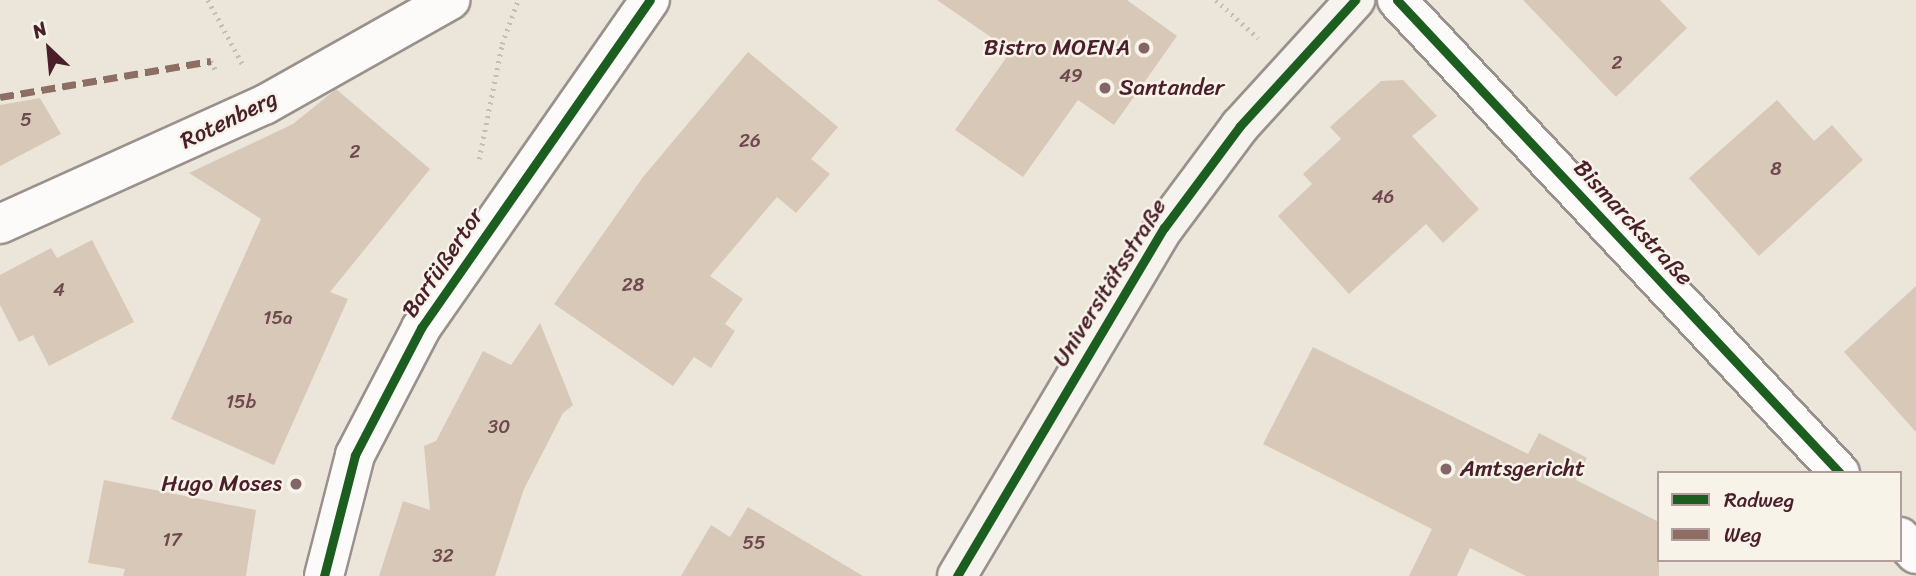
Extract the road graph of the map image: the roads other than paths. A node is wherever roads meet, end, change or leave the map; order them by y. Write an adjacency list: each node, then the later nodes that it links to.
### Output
1 (450, 0): 5 (street, Rotenberg)
2 (650, 0): 9 (street, Barfüßertor)
3 (1355, 0): 10 (main road, Universitätsstraße)
4 (1397, 0): 6 (street, Bismarckstraße)
5 (0, 224)
6 (1838, 471)
7 (1902, 539): 8 (street)
8 (1916, 554)
9 (324, 576)
10 (957, 576)

